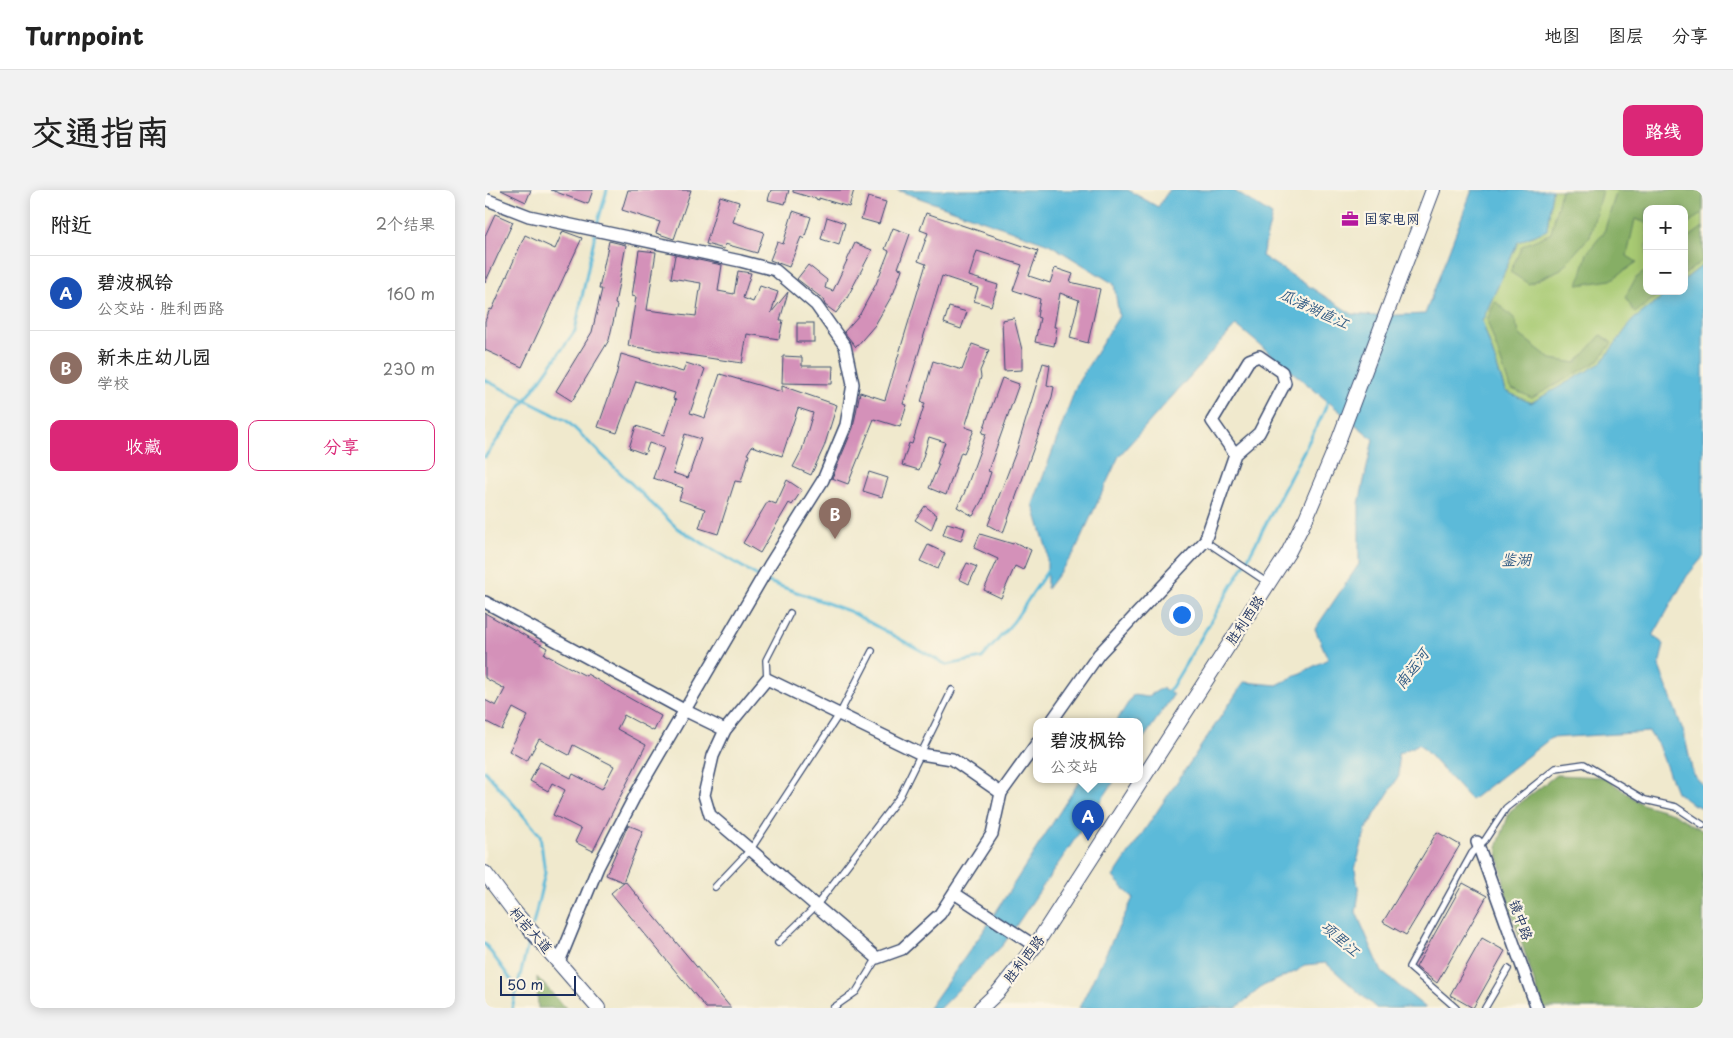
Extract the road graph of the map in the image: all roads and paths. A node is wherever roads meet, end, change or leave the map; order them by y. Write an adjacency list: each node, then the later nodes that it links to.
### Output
1 (1433, 190): 5 (street, 胜利西路)
2 (485, 199): 11 (street)
3 (1235, 454): 3 (street); 4 (street)
4 (1205, 541): 5 (lane); 13 (street)
5 (1269, 584): 17 (street, 胜利西路)
6 (485, 602): 11 (street)
7 (790, 613): 9 (lane)
8 (872, 651): 12 (lane)
9 (767, 679): 12 (street); 14 (street)
10 (952, 690): 16 (lane)
11 (683, 710): 14 (street); 29 (street)
12 (840, 713): 16 (street); 22 (lane)
13 (1054, 718)
14 (725, 730): 22 (street)
15 (1033, 749): 19 (street)
16 (921, 754): 19 (street); 26 (lane)
17 (1143, 777)
18 (1139, 783): 28 (street, 胜利西路)
19 (1001, 793): 25 (street)
20 (1703, 826): 21 (lane)
21 (1478, 844): 35 (lane); 37 (street, 镜中路)
22 (751, 850): 24 (lane); 26 (street)
23 (485, 874): 29 (street, 柯岩大道)
24 (715, 887)
25 (954, 893): 28 (street); 30 (street)
26 (816, 906): 27 (lane); 30 (street)
27 (778, 943)
28 (1035, 946): 34 (street, 胜利西路)
29 (555, 957): 32 (street, 柯岩大道)
30 (877, 958): 33 (lane)
31 (1508, 969): 36 (lane)
32 (598, 1008)
33 (833, 1008)
34 (981, 1008)
35 (1455, 1008)
36 (1485, 1008)
37 (1537, 1008)

